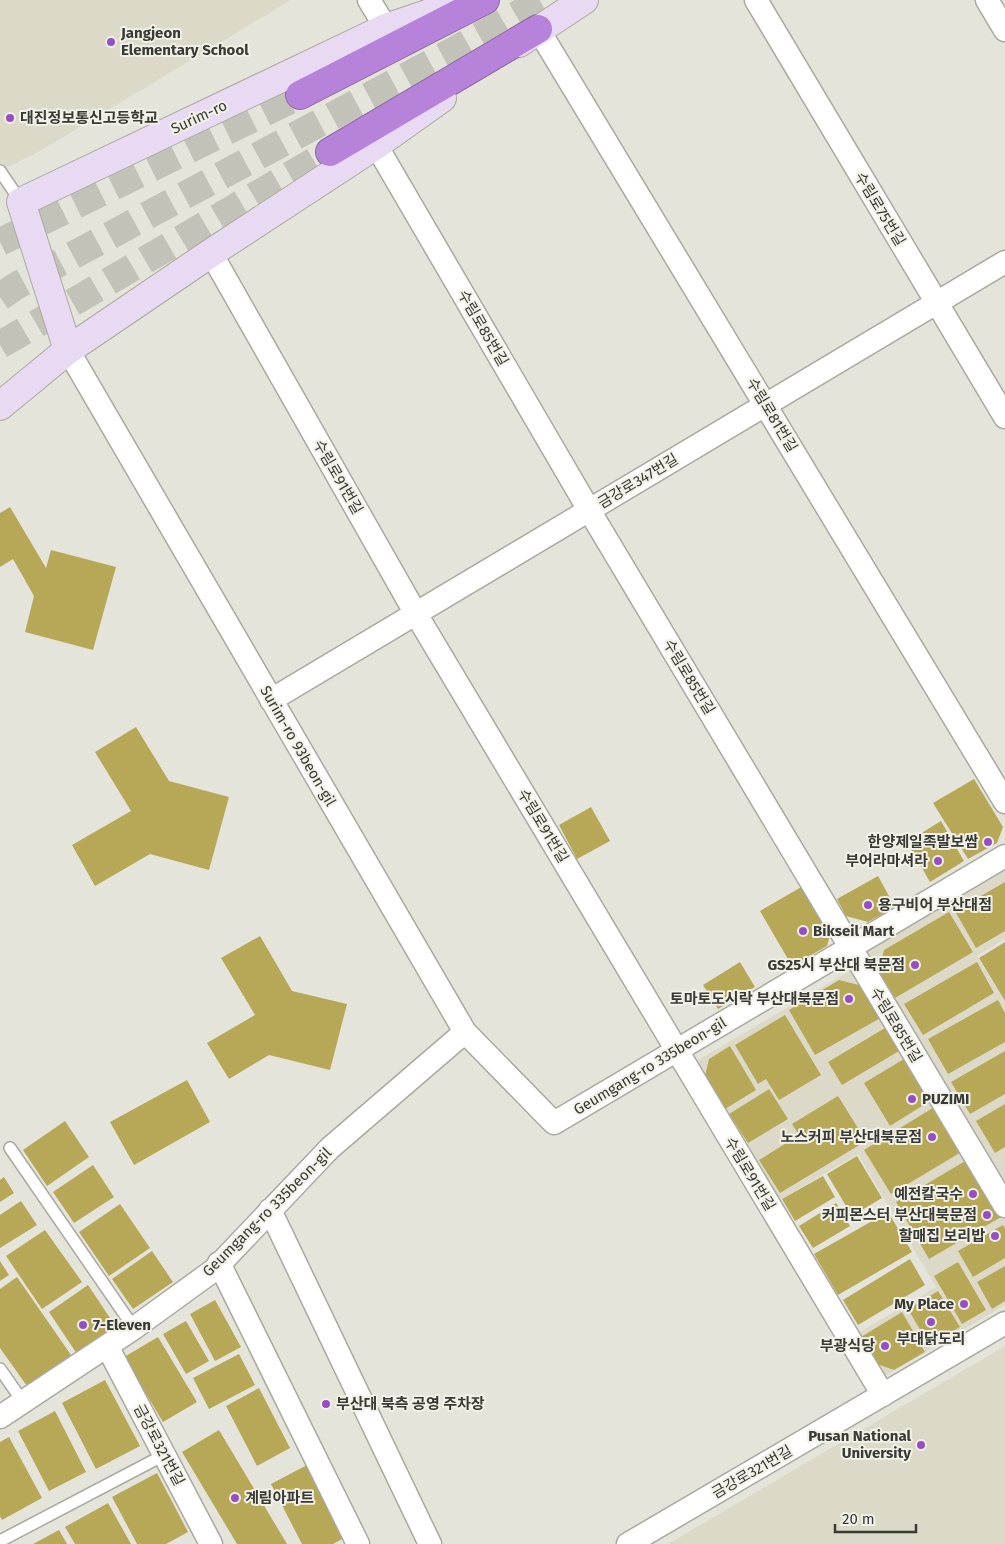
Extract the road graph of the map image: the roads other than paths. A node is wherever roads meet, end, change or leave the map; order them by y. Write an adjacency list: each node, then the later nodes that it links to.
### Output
1 (369, 0): 9 (street)
2 (467, 0): 9 (main road, Surim-ro)
3 (485, 0): 9 (highway)
4 (584, 0): 7 (main road)
5 (756, 0): 17 (street, 수림로75번길)
6 (987, 0): 8 (street)
7 (538, 29): 11 (main road); 12 (highway); 19 (street, 수림로81번길)
8 (1005, 30)
9 (384, 42): 10 (highway); 14 (main road, Surim-ro)
10 (300, 95)
11 (376, 145): 15 (main road); 22 (street, 수림로85번길)
12 (330, 152)
13 (0, 170): 14 (lane)
14 (21, 202): 18 (main road)
15 (211, 253): 18 (main road); 23 (street, 수림로91번길)
16 (1005, 262): 17 (street, 금강로347번길)
17 (936, 303): 19 (street, 금강로347번길); 21 (street, 수림로75번길)
18 (68, 350): 20 (main road); 24 (street, Surim-ro 93beon-gil)
19 (766, 405): 22 (street, 금강로347번길); 25 (street, 수림로81번길)
20 (0, 406)
21 (1005, 417)
22 (589, 510): 23 (street, 금강로347번길); 27 (street, 수림로85번길)
23 (416, 614): 24 (street, 금강로347번길); 29 (street, 수림로91번길)
24 (271, 700): 28 (street, Surim-ro 93beon-gil)
25 (1005, 802)
26 (1005, 856): 27 (street, Geumgang-ro 335beon-gil)
27 (850, 948): 29 (street, Geumgang-ro 335beon-gil); 32 (street, 수림로85번길)
28 (465, 1032): 30 (street, Surim-ro 93beon-gil); 33 (street, Geumgang-ro 335beon-gil)
29 (676, 1050): 30 (street, Geumgang-ro 335beon-gil); 39 (street, 수림로91번길)
30 (554, 1123)
31 (10, 1148): 36 (lane)
32 (1005, 1206)
33 (270, 1210): 34 (street, Geumgang-ro 335beon-gil); 46 (street)
34 (220, 1263): 36 (street, Geumgang-ro 335beon-gil); 45 (street)
35 (1005, 1323): 39 (street, 금강로321번길)
36 (134, 1328): 37 (street, Geumgang-ro 335beon-gil)
37 (107, 1346): 40 (street, Geumgang-ro 335beon-gil); 42 (street, 금강로321번길)
38 (0, 1369): 40 (lane)
39 (883, 1395): 47 (street, 금강로321번길)
40 (23, 1402): 41 (street, Geumgang-ro 335beon-gil)
41 (0, 1417)
42 (164, 1454): 43 (lane); 44 (street, 금강로321번길)
43 (0, 1541)
44 (210, 1544)
45 (358, 1544)
46 (430, 1544)
47 (628, 1544)

